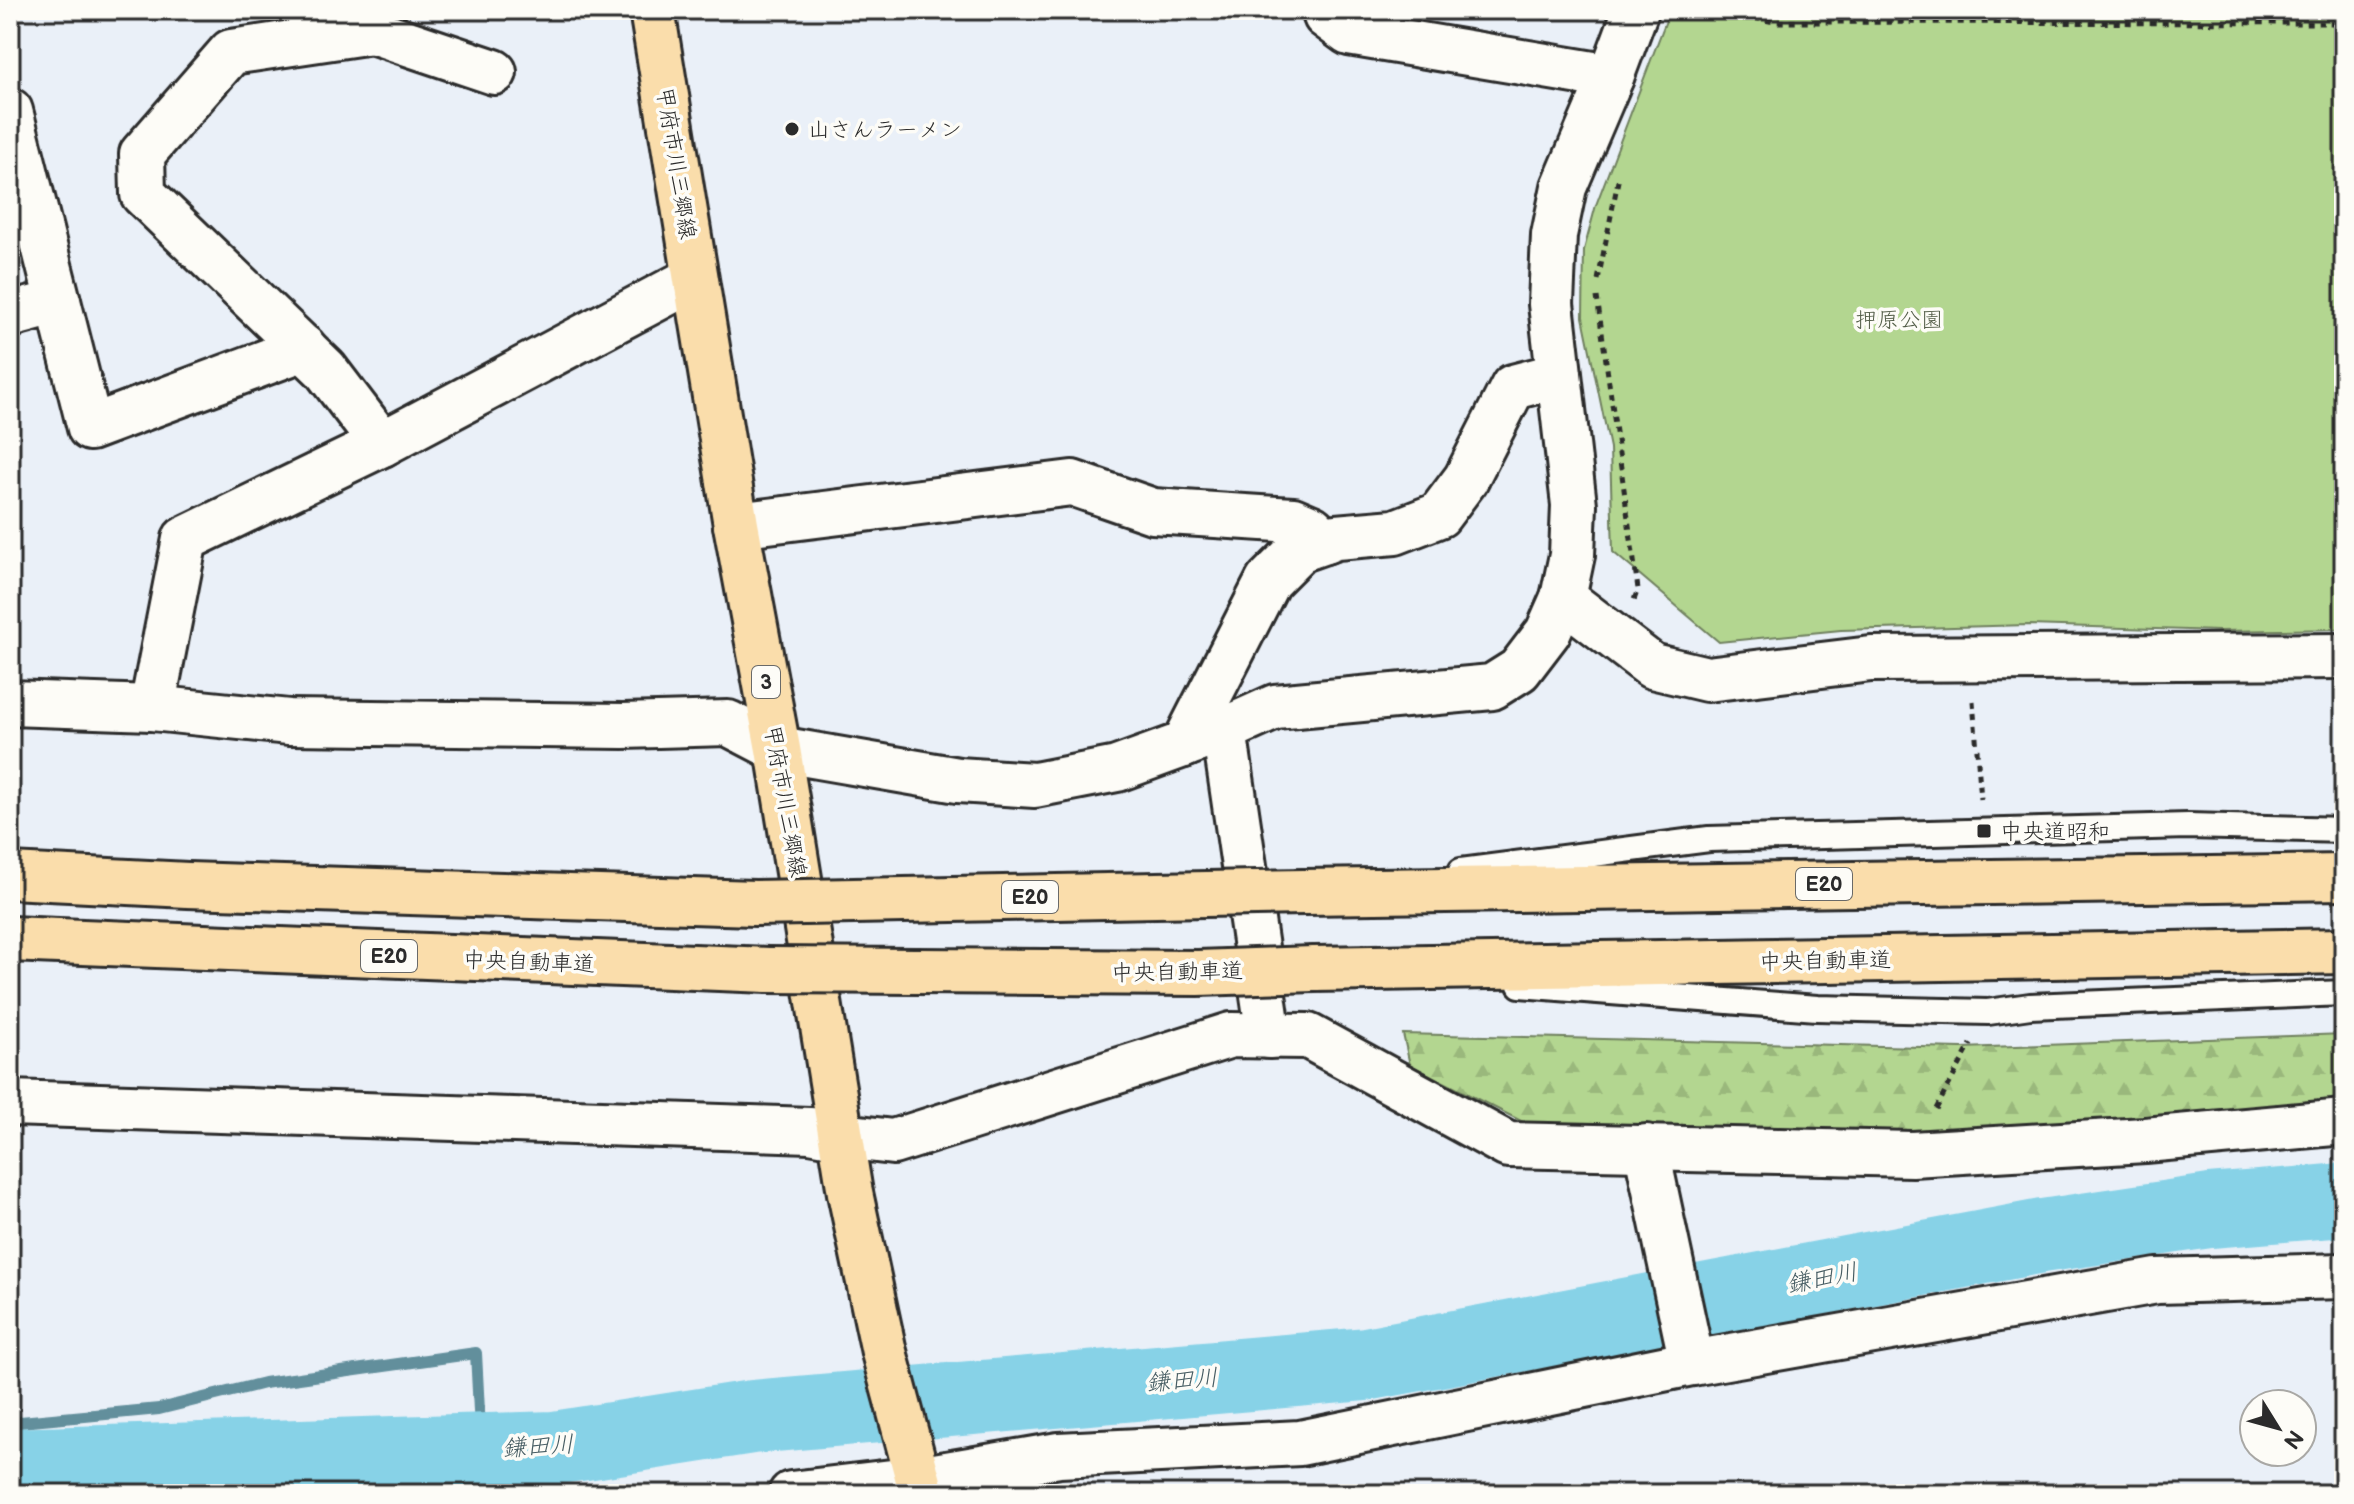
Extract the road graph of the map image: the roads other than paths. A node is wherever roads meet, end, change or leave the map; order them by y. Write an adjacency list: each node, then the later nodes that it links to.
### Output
1 (652, 10): 7 (main road, 甲府市川三郷線 / 3)
2 (1324, 10): 5 (street)
3 (1636, 10): 5 (street)
4 (494, 72): 10 (street)
5 (1611, 77): 11 (street)
6 (10, 111): 8 (street)
7 (695, 278): 12 (street); 13 (main road, 甲府市川三郷線 / 3)
8 (58, 302): 9 (street); 10 (street)
9 (10, 315)
10 (304, 348): 12 (street)
11 (1559, 375): 14 (street); 15 (street)
12 (382, 444): 18 (street)
13 (736, 525): 14 (street); 20 (main road, 甲府市川三郷線 / 3)
14 (1325, 541): 19 (street)
15 (1563, 598): 16 (street); 19 (street)
16 (2344, 656)
17 (10, 703): 18 (street)
18 (152, 708): 20 (street)
19 (1204, 737): 20 (street); 29 (street)
20 (778, 749): 32 (main road, 甲府市川三郷線 / 3)
21 (2344, 830): 24 (lane)
22 (10, 876): 24 (main road, E20, bridge)
23 (2344, 877): 24 (main road, E20)
24 (1304, 892)
25 (10, 939): 27 (main road, 中央自動車道 / E20, bridge)
26 (2344, 951): 27 (main road, 中央自動車道 / E20)
27 (1314, 969): 28 (lane)
28 (2344, 993)
29 (1269, 1036): 32 (street); 33 (street)
30 (10, 1103): 32 (street)
31 (2344, 1122): 33 (street)
32 (843, 1136): 36 (main road, 甲府市川三郷線 / 3)
33 (1646, 1147): 35 (street)
34 (2344, 1276): 35 (street)
35 (1692, 1363): 36 (street)
36 (917, 1478): 37 (street)
37 (791, 1494)

